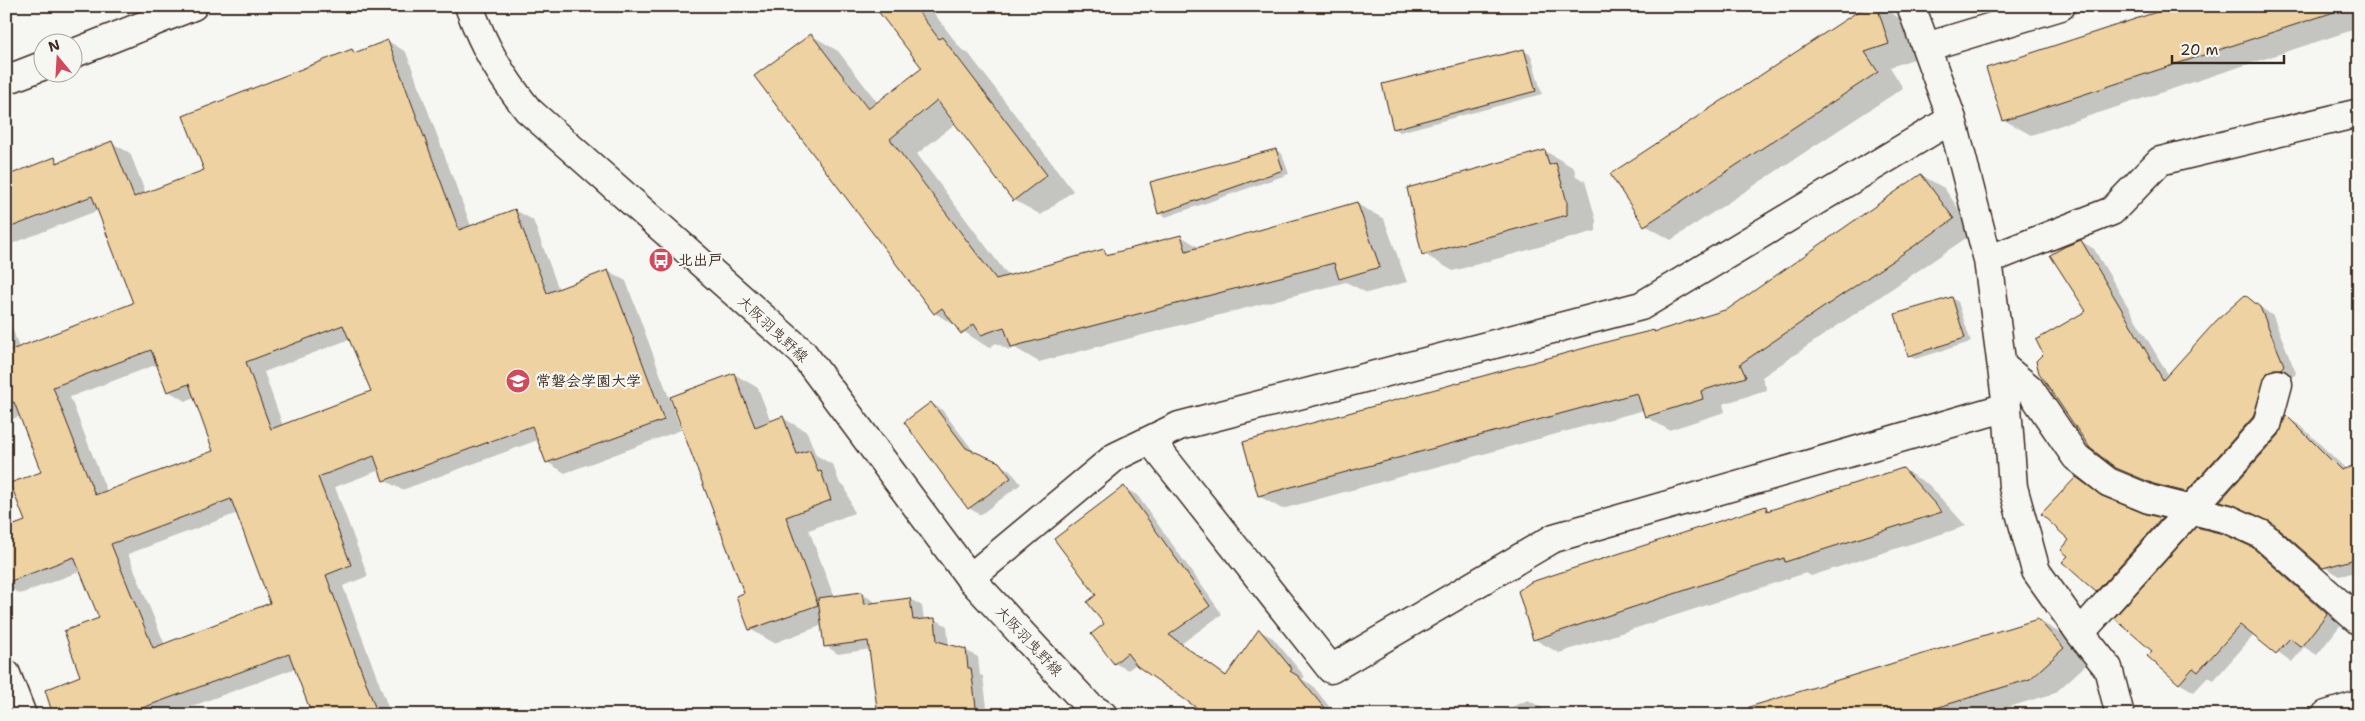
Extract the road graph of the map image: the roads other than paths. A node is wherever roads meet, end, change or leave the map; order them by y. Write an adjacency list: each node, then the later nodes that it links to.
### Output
1 (193, 6): 6 (street)
2 (469, 6): 17 (street, 大阪羽曳野線)
3 (1912, 6): 5 (street)
4 (2061, 6): 5 (street)
5 (1926, 47): 10 (street)
6 (82, 50)
7 (32, 70): 8 (street)
8 (6, 80)
9 (2359, 113): 11 (street)
10 (1952, 119): 11 (street); 15 (street)
11 (1988, 260): 12 (street)
12 (2002, 366): 14 (street); 16 (street)
13 (2278, 384): 16 (street)
14 (2007, 407): 15 (street); 19 (street)
15 (1150, 440): 17 (street)
16 (2190, 510): 18 (street); 19 (street)
17 (970, 578): 22 (street, 大阪羽曳野線)
18 (2359, 621)
19 (2080, 633): 24 (street)
20 (6, 674): 23 (street)
21 (2359, 705): 25 (street)
22 (1096, 712)
23 (22, 715)
24 (2120, 715)
25 (2326, 715)

